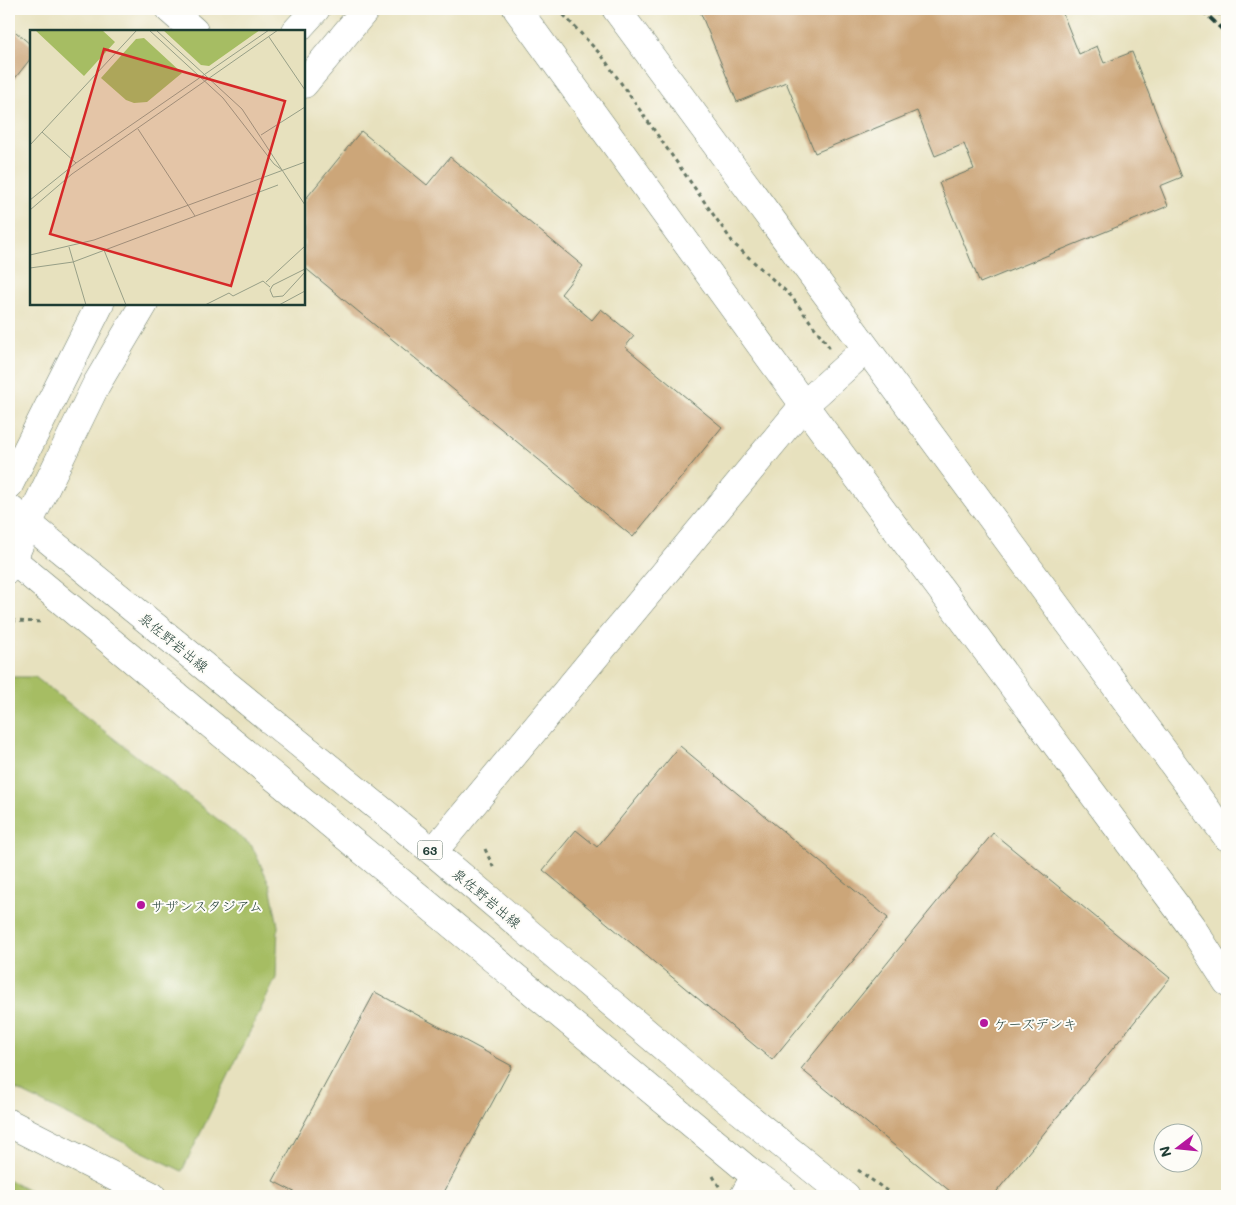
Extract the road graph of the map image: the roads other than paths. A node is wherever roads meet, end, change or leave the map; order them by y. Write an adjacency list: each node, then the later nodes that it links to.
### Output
1 (169, 9): 6 (street)
2 (316, 9): 7 (street)
3 (366, 9): 8 (street)
4 (517, 9): 12 (street)
5 (616, 9): 11 (street)
6 (193, 30)
7 (297, 30)
8 (305, 83)
9 (99, 305): 13 (street)
10 (143, 305): 14 (street)
11 (866, 349): 12 (street); 16 (street)
12 (804, 405): 17 (street); 18 (street)
13 (9, 485)
14 (18, 516): 15 (street); 17 (street, 泉佐野岩出線 / 63)
15 (10, 562): 20 (street)
16 (1227, 837)
17 (432, 852): 23 (street, 泉佐野岩出線 / 63)
18 (1227, 982)
19 (9, 1124): 21 (street)
20 (750, 1186): 22 (street)
21 (152, 1196)
22 (783, 1196)
23 (846, 1196)

